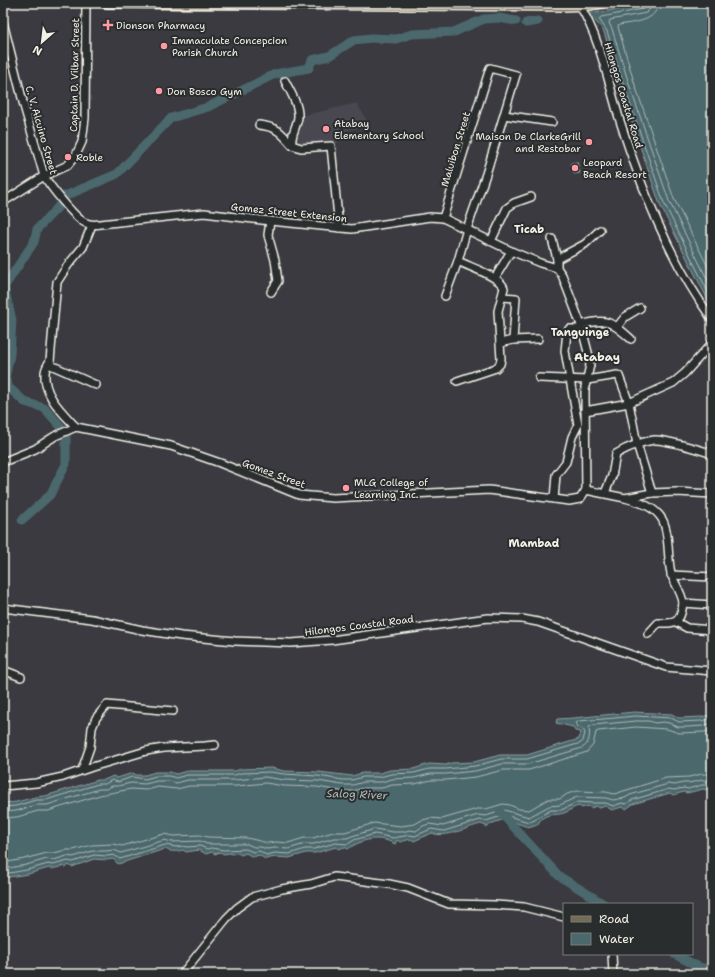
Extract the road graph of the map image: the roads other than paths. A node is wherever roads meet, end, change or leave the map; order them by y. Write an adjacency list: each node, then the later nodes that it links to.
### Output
1 (86, 3): 16 (street, Captain D. Vilbar Street)
2 (107, 3): 4 (main road)
3 (602, 3): 8 (main road)
4 (254, 4): 5 (main road)
5 (358, 4): 6 (main road)
6 (458, 4): 7 (main road)
7 (562, 5): 8 (main road)
8 (580, 6): 36 (street, Hilongos Coastal Road)
9 (3, 22): 10 (street, C. V. Alcuino Street)
10 (6, 46): 16 (street, C. V. Alcuino Street)
11 (285, 81): 15 (street)
12 (504, 115): 13 (street); 19 (street, Maluibon Street); 23 (street)
13 (552, 122)
14 (259, 125): 15 (street)
15 (292, 145): 22 (street)
16 (44, 176): 18 (street, Captain D. Vilbar Street); 21 (street, C. V. Alcuino Street)
17 (531, 197): 26 (street)
18 (3, 202)
19 (443, 218): 22 (street, Gomez Street Extension); 23 (street, Gomez Street Extension)
20 (270, 221): 21 (street, Gomez Street Extension); 22 (street, Gomez Street Extension); 32 (street)
21 (92, 225): 44 (street)
22 (340, 228)
23 (467, 229): 26 (street, Gomez Street Extension); 29 (street)
24 (600, 230): 28 (street)
25 (552, 239): 28 (street)
26 (491, 241): 27 (street, Gomez Street Extension)
27 (511, 251): 30 (street, Gomez Street Extension); 31 (street)
28 (557, 259): 30 (street)
29 (458, 261): 31 (street); 33 (street)
30 (557, 268): 37 (street)
31 (495, 278): 34 (street)
32 (271, 292)
33 (445, 296)
34 (502, 297): 41 (street); 42 (street)
35 (640, 308): 38 (street)
36 (712, 319)
37 (581, 327): 38 (street); 46 (street); 47 (street)
38 (617, 327): 40 (street)
39 (538, 339): 41 (street)
40 (631, 339)
41 (514, 340): 42 (street)
42 (500, 343): 48 (street)
43 (712, 343): 50 (street)
44 (50, 361): 49 (street); 52 (street)
45 (538, 378): 46 (street)
46 (571, 380): 47 (street); 61 (street)
47 (587, 380): 50 (street); 51 (street)
48 (457, 381)
49 (96, 385)
50 (629, 402): 51 (street); 53 (street)
51 (585, 411): 56 (street)
52 (76, 427): 55 (street); 61 (street, Gomez Street)
53 (637, 444): 54 (street); 57 (street); 58 (street)
54 (712, 454)
55 (3, 462)
56 (586, 490): 57 (street); 61 (street, Gomez Street)
57 (605, 493): 60 (street)
58 (652, 493): 59 (street); 60 (street)
59 (712, 494)
60 (625, 498): 62 (street)
61 (554, 499)
62 (671, 575): 63 (street); 64 (street)
63 (712, 577)
64 (683, 603): 65 (street); 67 (street)
65 (712, 605)
66 (3, 608): 71 (street, Hilongos Coastal Road)
67 (676, 622): 68 (street); 69 (street)
68 (712, 630)
69 (648, 634)
70 (3, 670): 72 (street)
71 (712, 671)
72 (21, 677)
73 (173, 711): 75 (street)
74 (215, 744): 75 (street)
75 (82, 770): 76 (street)
76 (3, 786)
77 (563, 917): 79 (street)
78 (612, 955): 80 (street)
79 (182, 974)
80 (613, 974)

